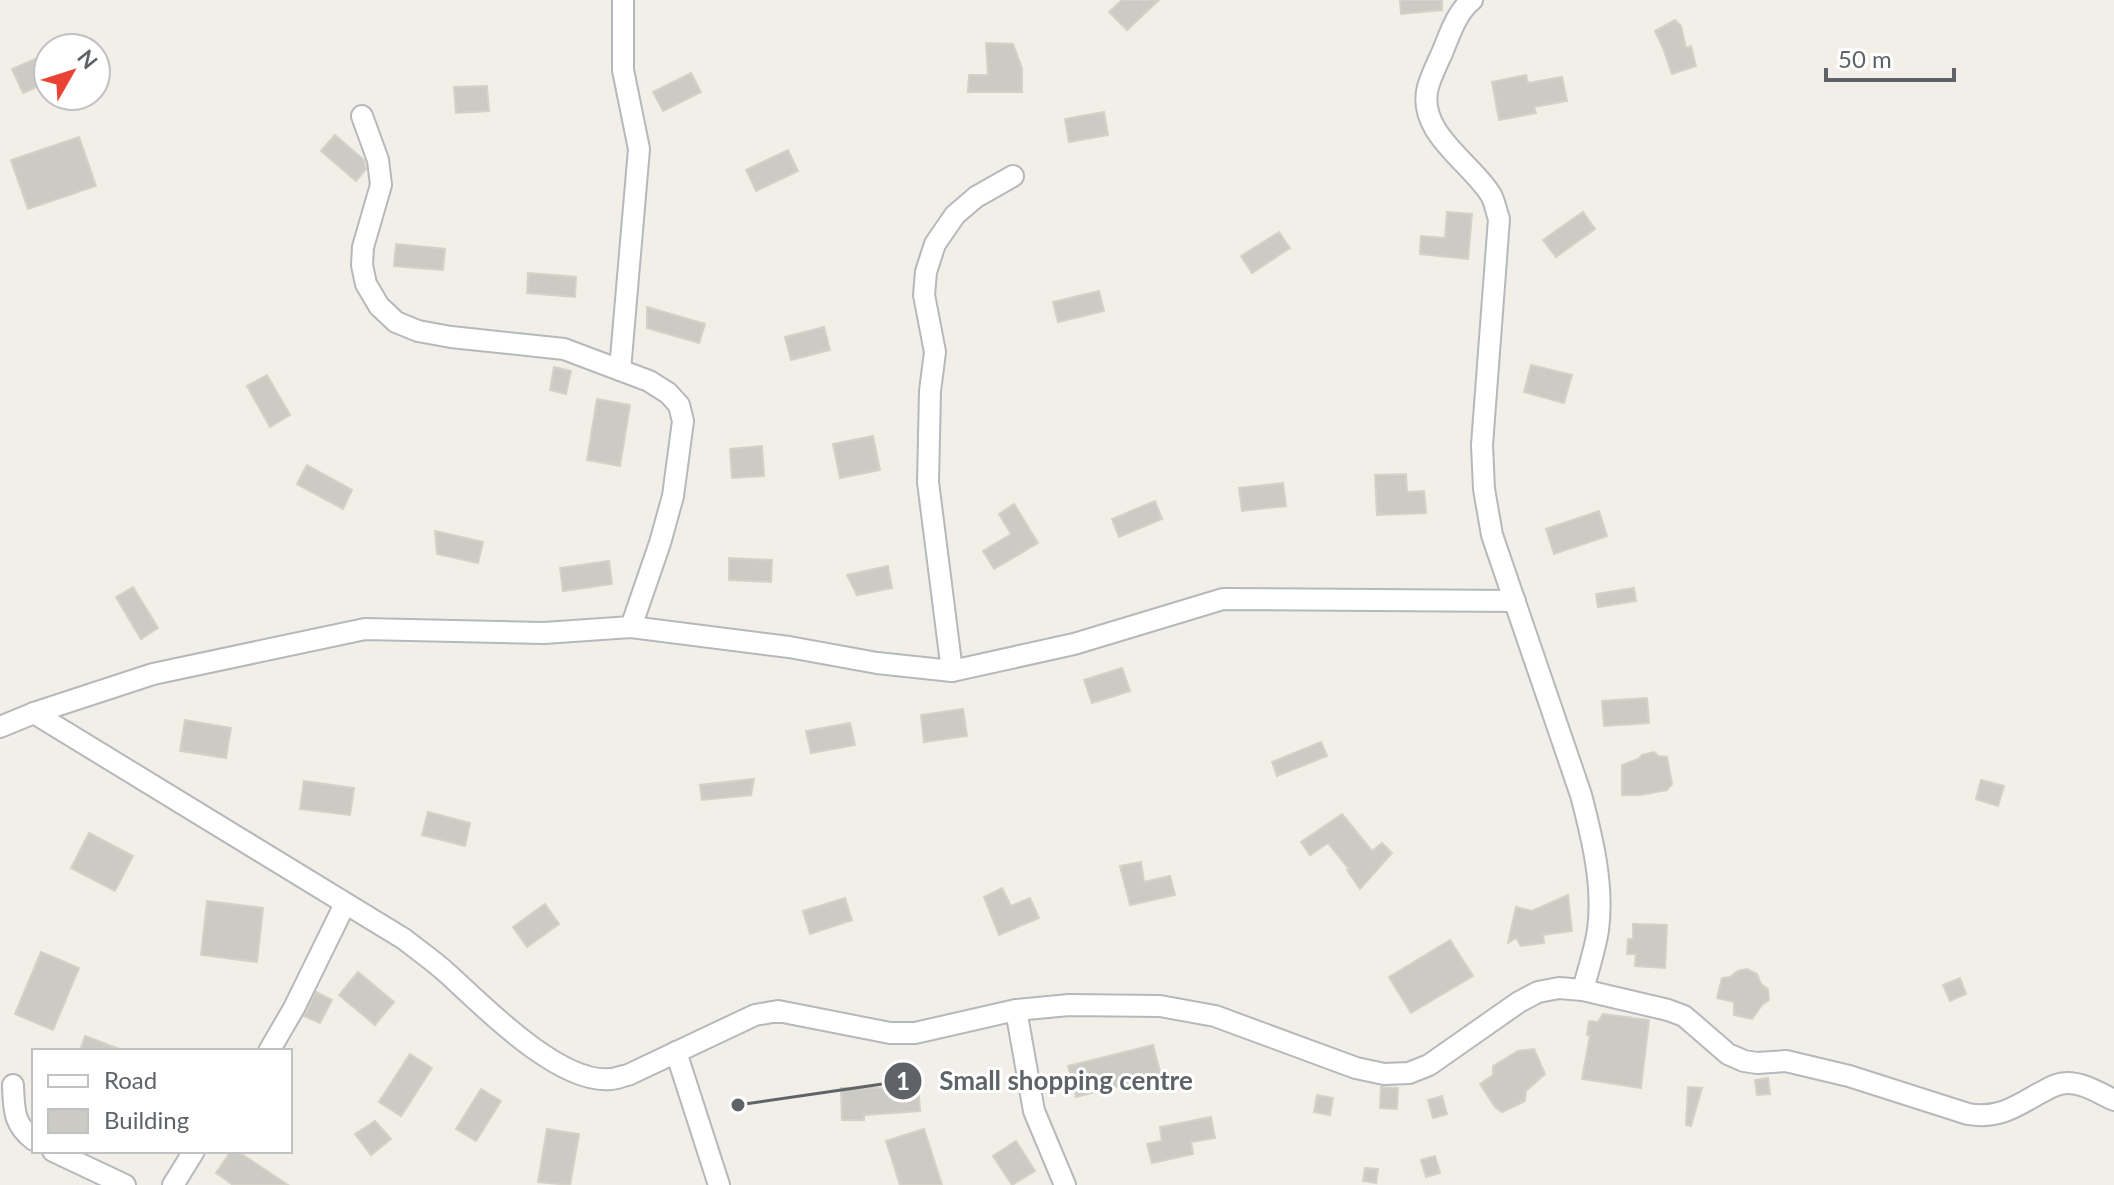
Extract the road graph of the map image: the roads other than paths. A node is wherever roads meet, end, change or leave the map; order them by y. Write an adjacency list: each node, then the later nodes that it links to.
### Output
1 (623, 0): 5 (street)
2 (1472, 0): 6 (street)
3 (362, 116): 5 (street)
4 (1013, 176): 8 (street)
5 (620, 370): 7 (street)
6 (1515, 601): 8 (street); 12 (street)
7 (631, 627): 8 (street); 9 (street)
8 (952, 671)
9 (34, 713): 10 (street); 11 (street)
10 (0, 727)
11 (345, 904): 14 (street); 15 (street)
12 (1583, 990): 13 (street); 17 (street)
13 (1016, 1010): 15 (street); 24 (street)
14 (270, 1049)
15 (676, 1052): 23 (street)
16 (13, 1085): 18 (street)
17 (2114, 1100)
18 (32, 1139)
19 (57, 1153): 21 (street)
20 (193, 1153): 22 (street)
21 (125, 1185)
22 (173, 1185)
23 (719, 1185)
24 (1065, 1185)

